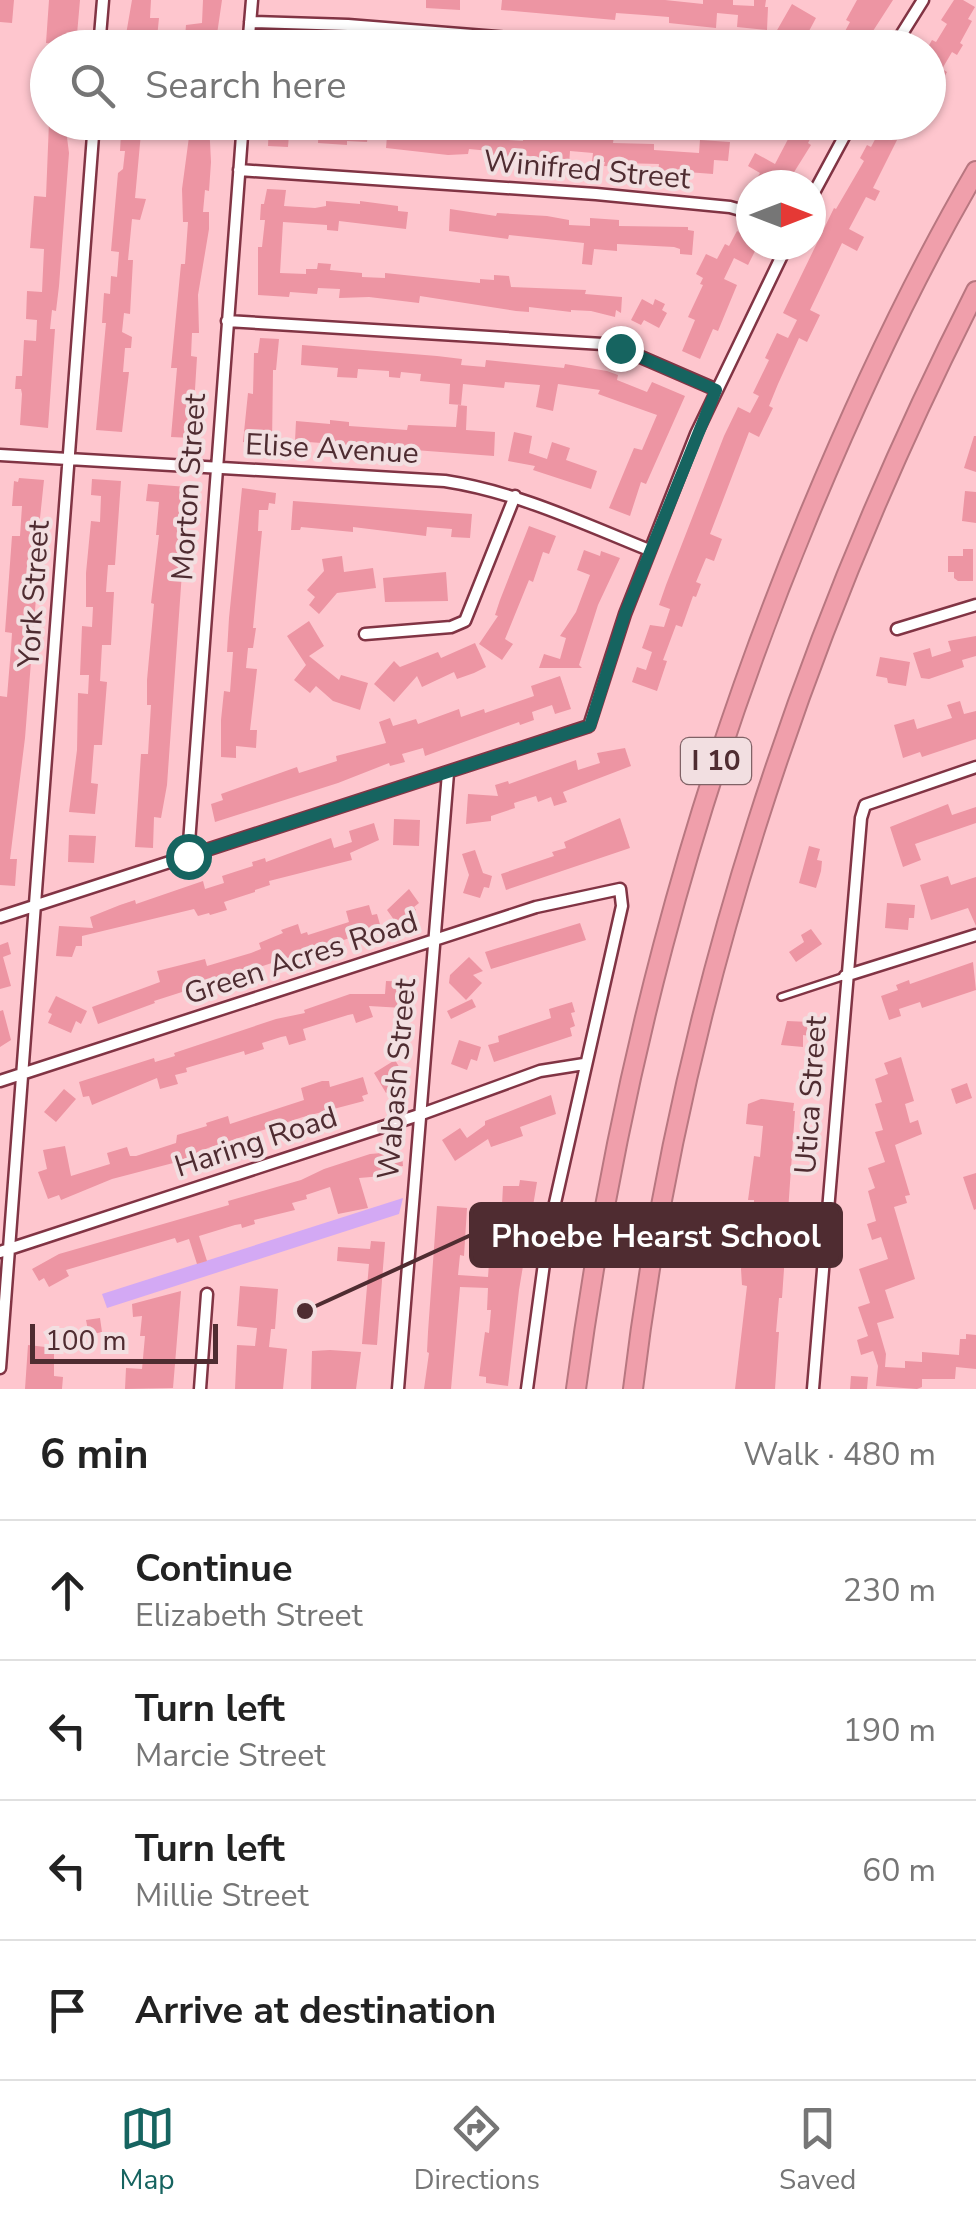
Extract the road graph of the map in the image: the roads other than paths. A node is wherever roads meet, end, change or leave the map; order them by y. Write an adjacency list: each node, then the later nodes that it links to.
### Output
1 (103, 0): 5 (street)
2 (252, 0): 4 (street)
3 (923, 0): 8 (street)
4 (250, 22): 6 (street); 7 (street)
5 (100, 30)
6 (249, 30)
7 (419, 30)
8 (904, 30)
9 (93, 140): 21 (street, York Street)
10 (241, 140): 12 (street, Morton Street)
11 (842, 140): 13 (street)
12 (239, 170): 15 (street, Winifred Street); 18 (street, Morton Street)
13 (826, 170)
14 (976, 172): 47 (highway, I 10)
15 (736, 209)
16 (779, 260): 19 (street)
17 (976, 291): 48 (highway, I 10)
18 (227, 321): 19 (street); 22 (street, Morton Street)
19 (716, 390): 24 (street)
20 (0, 456): 21 (street, Elise Avenue)
21 (69, 458): 22 (street, Elise Avenue); 31 (street, York Street)
22 (215, 467): 23 (street, Elise Avenue); 30 (street, Morton Street)
23 (516, 496): 24 (street, Elise Avenue); 27 (street)
24 (650, 550): 29 (street)
25 (976, 605): 26 (street)
26 (897, 630)
27 (365, 634)
28 (976, 767): 35 (street, Utica Street)
29 (448, 772): 30 (street); 34 (street, Wabash Street)
30 (188, 856): 31 (street)
31 (35, 906): 32 (street); 38 (street, York Street)
32 (0, 917)
33 (976, 935): 35 (street)
34 (433, 942): 37 (street, Green Acres Road); 38 (street, Green Acres Road); 40 (street, Wabash Street)
35 (845, 976): 36 (lane); 49 (street, Utica Street)
36 (781, 997)
37 (584, 1064): 40 (street, Haring Road); 46 (street)
38 (24, 1074): 39 (street, Green Acres Road); 41 (street, York Street)
39 (0, 1081)
40 (419, 1115): 41 (street, Haring Road); 45 (street, Wabash Street)
41 (5, 1250): 43 (street, York Street)
42 (207, 1294): 44 (street)
43 (0, 1368)
44 (200, 1389)
45 (398, 1389)
46 (527, 1389)
47 (576, 1389)
48 (633, 1389)
49 (812, 1389)

